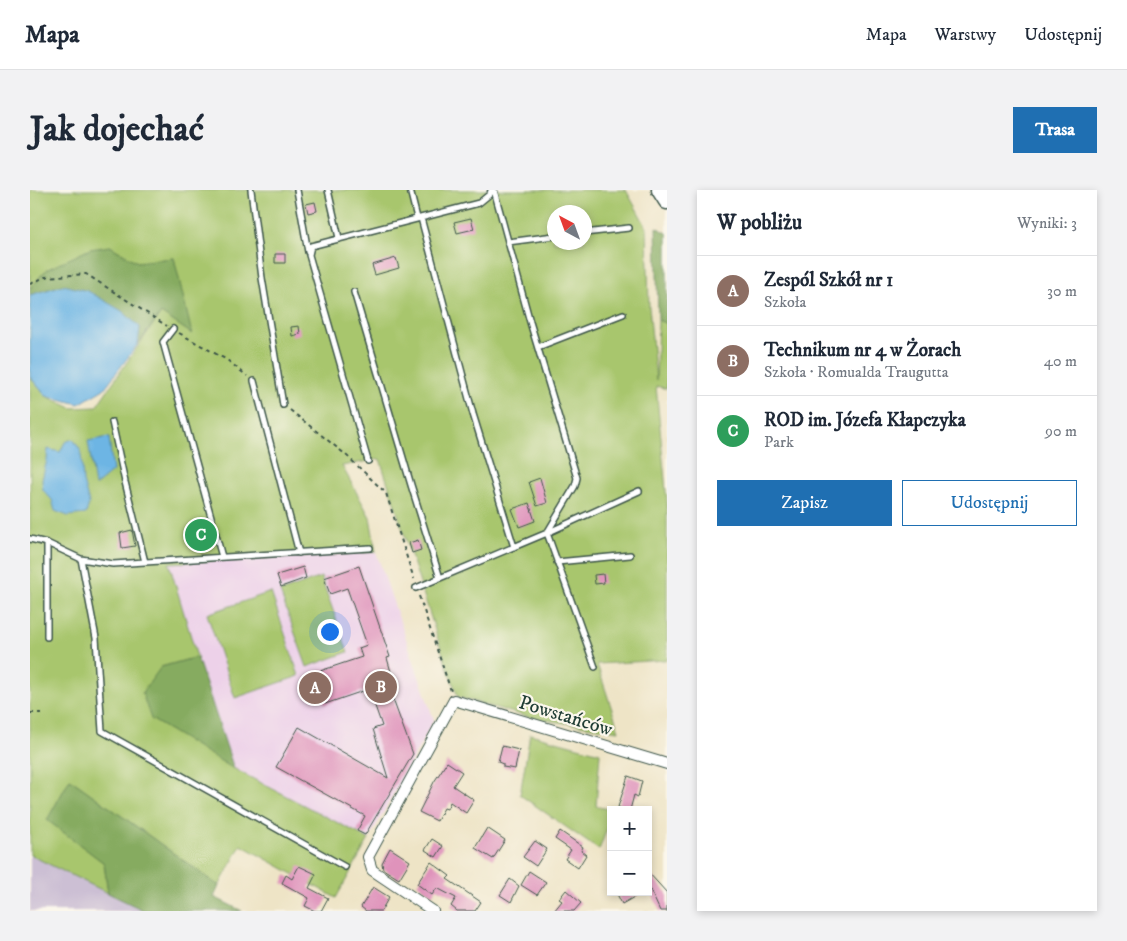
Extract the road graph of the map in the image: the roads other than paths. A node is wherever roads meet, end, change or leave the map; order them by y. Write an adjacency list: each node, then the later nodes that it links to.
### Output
1 (251, 190): 20 (lane)
2 (297, 190): 14 (lane)
3 (328, 190): 12 (lane)
4 (410, 190): 8 (lane)
5 (493, 190): 8 (lane); 13 (lane)
6 (660, 190): 7 (main road)
7 (667, 201)
8 (419, 218): 12 (lane); 27 (lane)
9 (629, 228): 10 (lane)
10 (592, 232)
11 (547, 237): 13 (lane)
12 (339, 238): 14 (lane)
13 (508, 242): 18 (lane)
14 (309, 255): 22 (lane)
15 (354, 292): 35 (lane)
16 (623, 314): 18 (lane)
17 (173, 329): 31 (lane)
18 (538, 347): 24 (lane)
19 (254, 381): 29 (lane)
20 (284, 405)
21 (112, 422): 33 (lane)
22 (368, 461)
23 (639, 491): 24 (lane)
24 (547, 533): 27 (lane); 34 (lane)
25 (30, 539): 26 (lane)
26 (47, 543): 32 (lane); 37 (lane)
27 (514, 546): 35 (lane)
28 (370, 548): 29 (lane)
29 (299, 553): 31 (lane)
30 (630, 555): 34 (lane)
31 (222, 557): 33 (lane)
32 (81, 560): 33 (lane); 40 (lane)
33 (145, 562)
34 (557, 562): 38 (lane)
35 (440, 578): 36 (lane)
36 (416, 588)
37 (47, 637)
38 (595, 667)
39 (667, 764): 41 (street, Powstańców)
40 (345, 866)
41 (433, 911)

